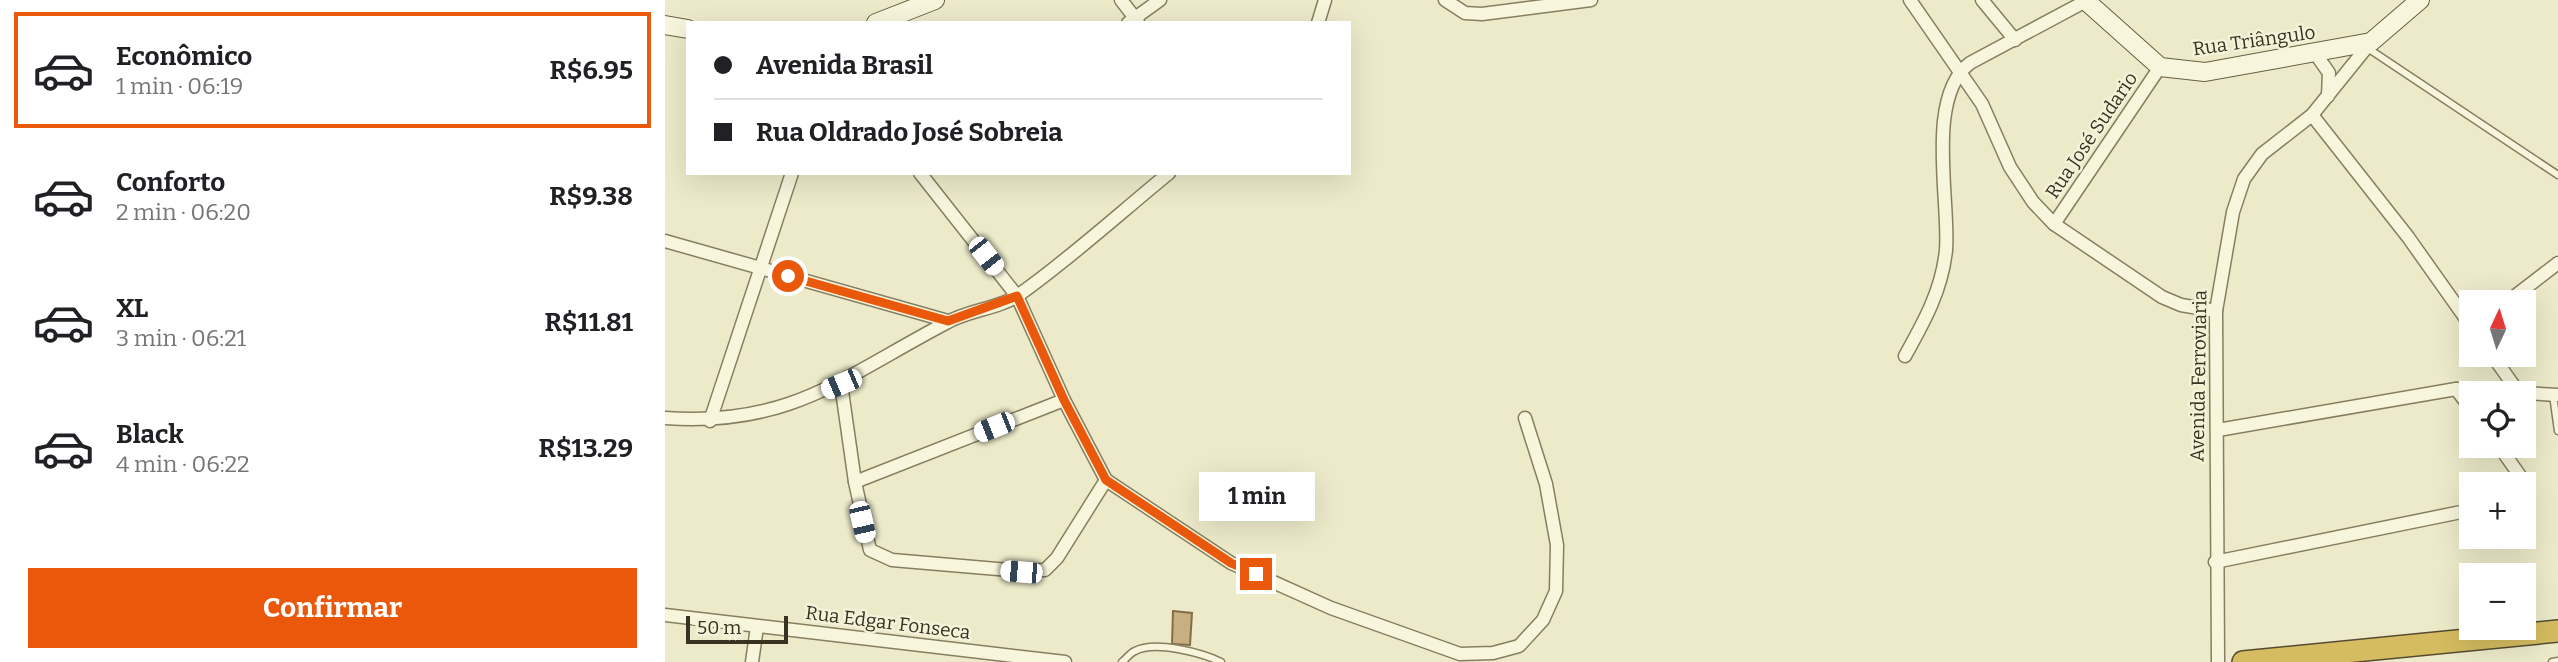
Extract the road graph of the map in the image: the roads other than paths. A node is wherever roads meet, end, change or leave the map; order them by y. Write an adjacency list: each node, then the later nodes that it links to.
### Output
1 (935, 0): 11 (street)
2 (1121, 0): 12 (street)
3 (1160, 0): 12 (street)
4 (1325, 0): 13 (street)
5 (1445, 0): 6 (street)
6 (1591, 0)
7 (1910, 0): 20 (street)
8 (1982, 0): 16 (street)
9 (2420, 0): 17 (street, Avenida Ferroviaria)
10 (2085, 1): 16 (street); 19 (street)
11 (881, 21)
12 (1134, 21)
13 (1319, 21)
14 (665, 25): 15 (street)
15 (686, 29)
16 (2015, 40): 20 (street)
17 (2366, 44): 18 (street, Rua Triângulo); 21 (street, Avenida Ferroviaria); 26 (lane)
18 (2315, 53): 19 (street, Rua Triângulo); 21 (street)
19 (2160, 67): 27 (street, Rua José Sudario)
20 (1961, 70): 27 (street); 36 (street)
21 (2327, 99): 22 (street, Avenida Ferroviaria)
22 (2312, 116): 33 (street); 34 (street, Avenida Ferroviaria)
23 (791, 175): 30 (street)
24 (924, 175): 32 (street)
25 (1167, 175): 32 (street)
26 (2558, 175)
27 (2054, 224): 34 (street)
28 (665, 241): 30 (street)
29 (2558, 263): 31 (street)
30 (761, 268): 35 (street); 46 (street)
31 (2523, 290)
32 (1017, 296): 35 (street); 43 (street)
33 (2459, 309)
34 (2216, 311): 47 (street, Avenida Ferroviaria)
35 (948, 321): 37 (street)
36 (1905, 356)
37 (841, 384): 46 (street); 50 (street)
38 (2456, 389): 39 (street); 40 (street); 47 (street)
39 (2459, 389)
40 (2459, 393)
41 (2536, 393): 42 (street)
42 (2555, 394): 48 (lane)
43 (1064, 400): 49 (street); 50 (street)
44 (665, 418): 46 (street)
45 (1525, 418): 57 (street)
46 (710, 421)
47 (2218, 430): 52 (street, Avenida Ferroviaria)
48 (2558, 431)
49 (1106, 480): 50 (street); 56 (street)
50 (855, 482)
51 (2459, 512): 52 (street)
52 (2215, 562): 64 (street, Avenida Ferroviaria)
53 (665, 615): 54 (street, Rua Edgar Fonseca)
54 (757, 627): 60 (street); 61 (street, Rua Edgar Fonseca)
55 (2558, 631): 58 (highway)
56 (1460, 658): 57 (street)
57 (1493, 658)
58 (2281, 660): 65 (highway)
59 (2558, 661): 66 (lane)
60 (752, 662)
61 (1065, 662)
62 (1122, 662): 63 (lane)
63 (1221, 662)
64 (2218, 662)
65 (2243, 662)
66 (2552, 662)

